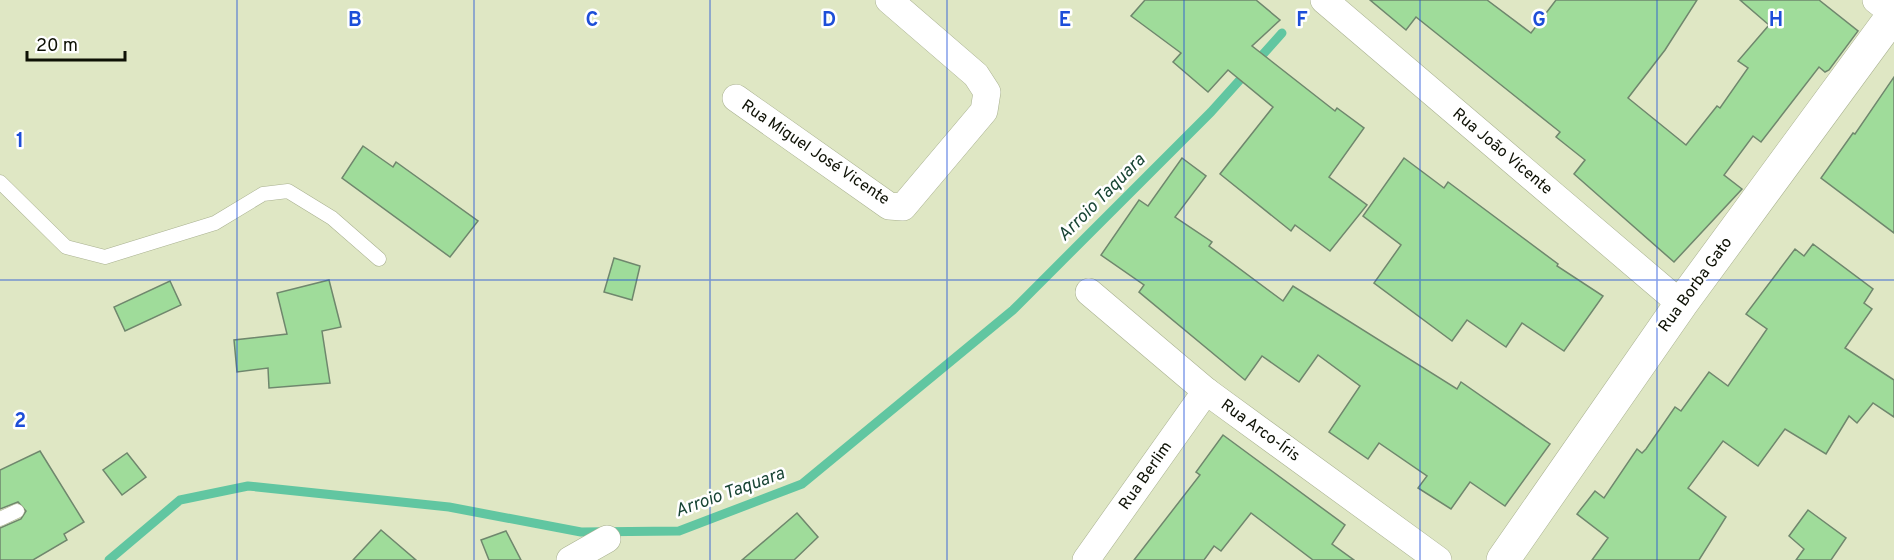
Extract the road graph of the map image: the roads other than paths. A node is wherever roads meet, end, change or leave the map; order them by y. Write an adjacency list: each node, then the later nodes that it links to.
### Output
1 (889, 0): 5 (street, Rua Miguel José Vicente)
2 (1324, 0): 9 (street, Rua João Vicente)
3 (1876, 0): 4 (street)
4 (1894, 14): 9 (street, Rua Borba Gato)
5 (736, 98)
6 (0, 182): 7 (lane)
7 (379, 259)
8 (1089, 292): 10 (street, Rua Arco-Íris)
9 (1681, 304): 17 (street, Rua Borba Gato)
10 (1206, 391): 15 (street, Rua Berlim); 16 (street, Rua Arco-Íris)
11 (17, 511): 12 (lane)
12 (0, 519)
13 (607, 539): 14 (street)
14 (570, 560)
15 (1086, 560)
16 (1438, 560)
17 (1503, 560)

